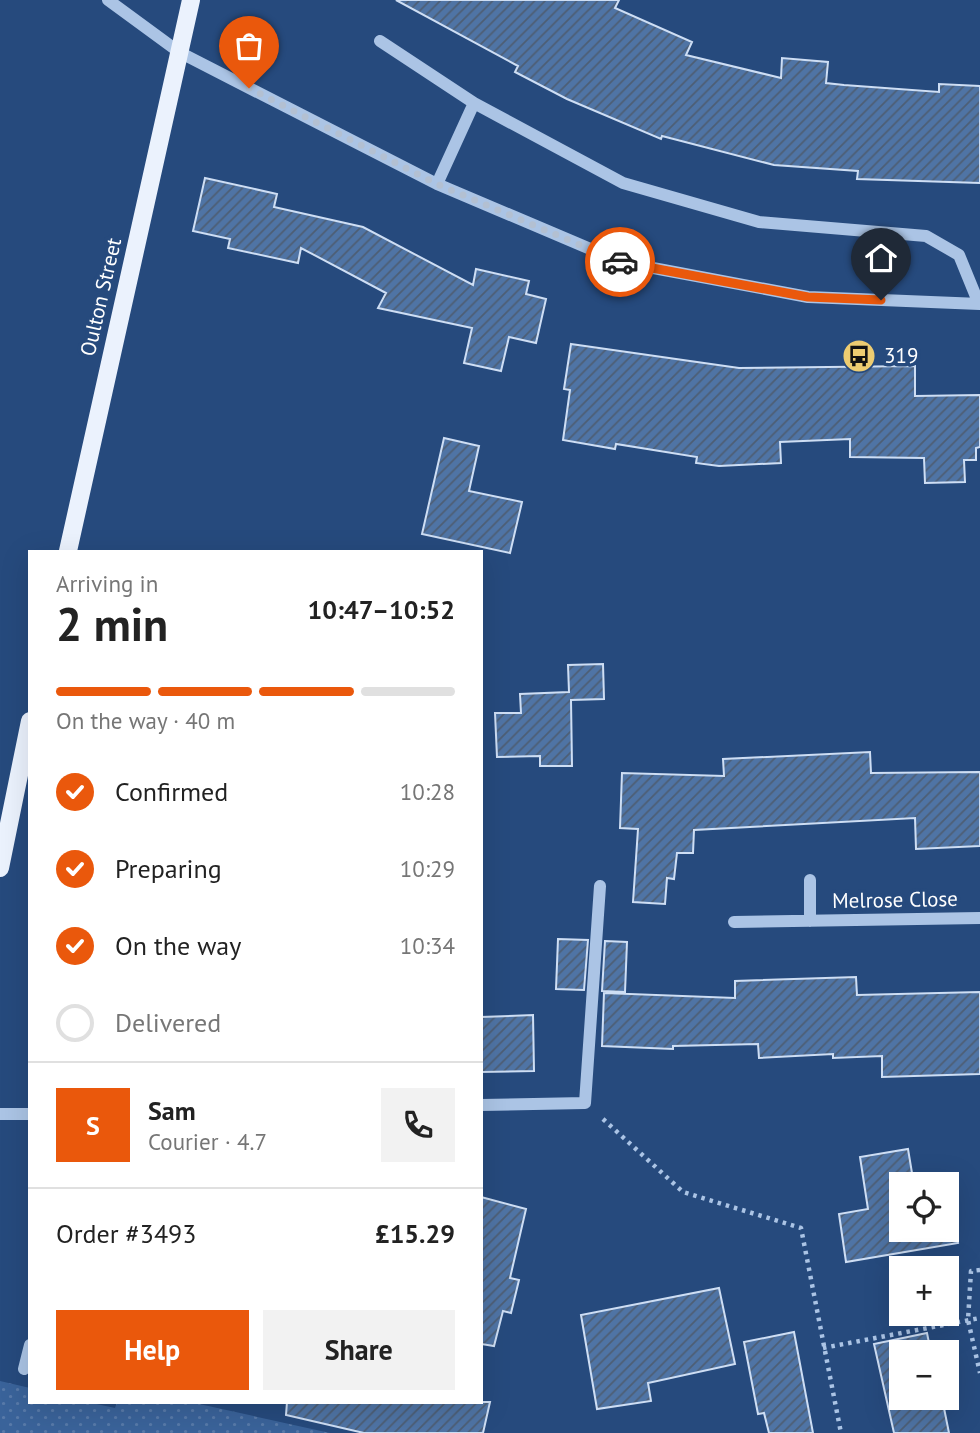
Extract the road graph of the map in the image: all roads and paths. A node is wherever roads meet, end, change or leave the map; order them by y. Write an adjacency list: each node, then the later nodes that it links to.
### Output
1 (108, 0): 4 (street)
2 (191, 0): 4 (main road, Oulton Street)
3 (380, 41): 5 (street)
4 (179, 52): 6 (street); 8 (main road, Oulton Street)
5 (474, 103): 6 (street); 7 (street)
6 (437, 184): 7 (street)
7 (979, 304)
8 (68, 550)
9 (28, 731): 10 (main road)
10 (0, 868)
11 (810, 880): 14 (street, Melrose Close)
12 (600, 886): 16 (street)
13 (980, 918): 14 (street, Melrose Close)
14 (810, 921): 15 (street, Melrose Close)
15 (734, 922)
16 (585, 1103): 17 (street); 23 (path)
17 (483, 1105)
18 (0, 1114): 19 (street)
19 (28, 1114)
20 (980, 1270): 22 (path)
21 (980, 1318): 22 (path)
22 (968, 1320): 23 (path); 26 (path)
23 (823, 1348): 27 (path)
24 (28, 1353): 25 (street)
25 (24, 1369)
26 (980, 1373)
27 (841, 1433)

